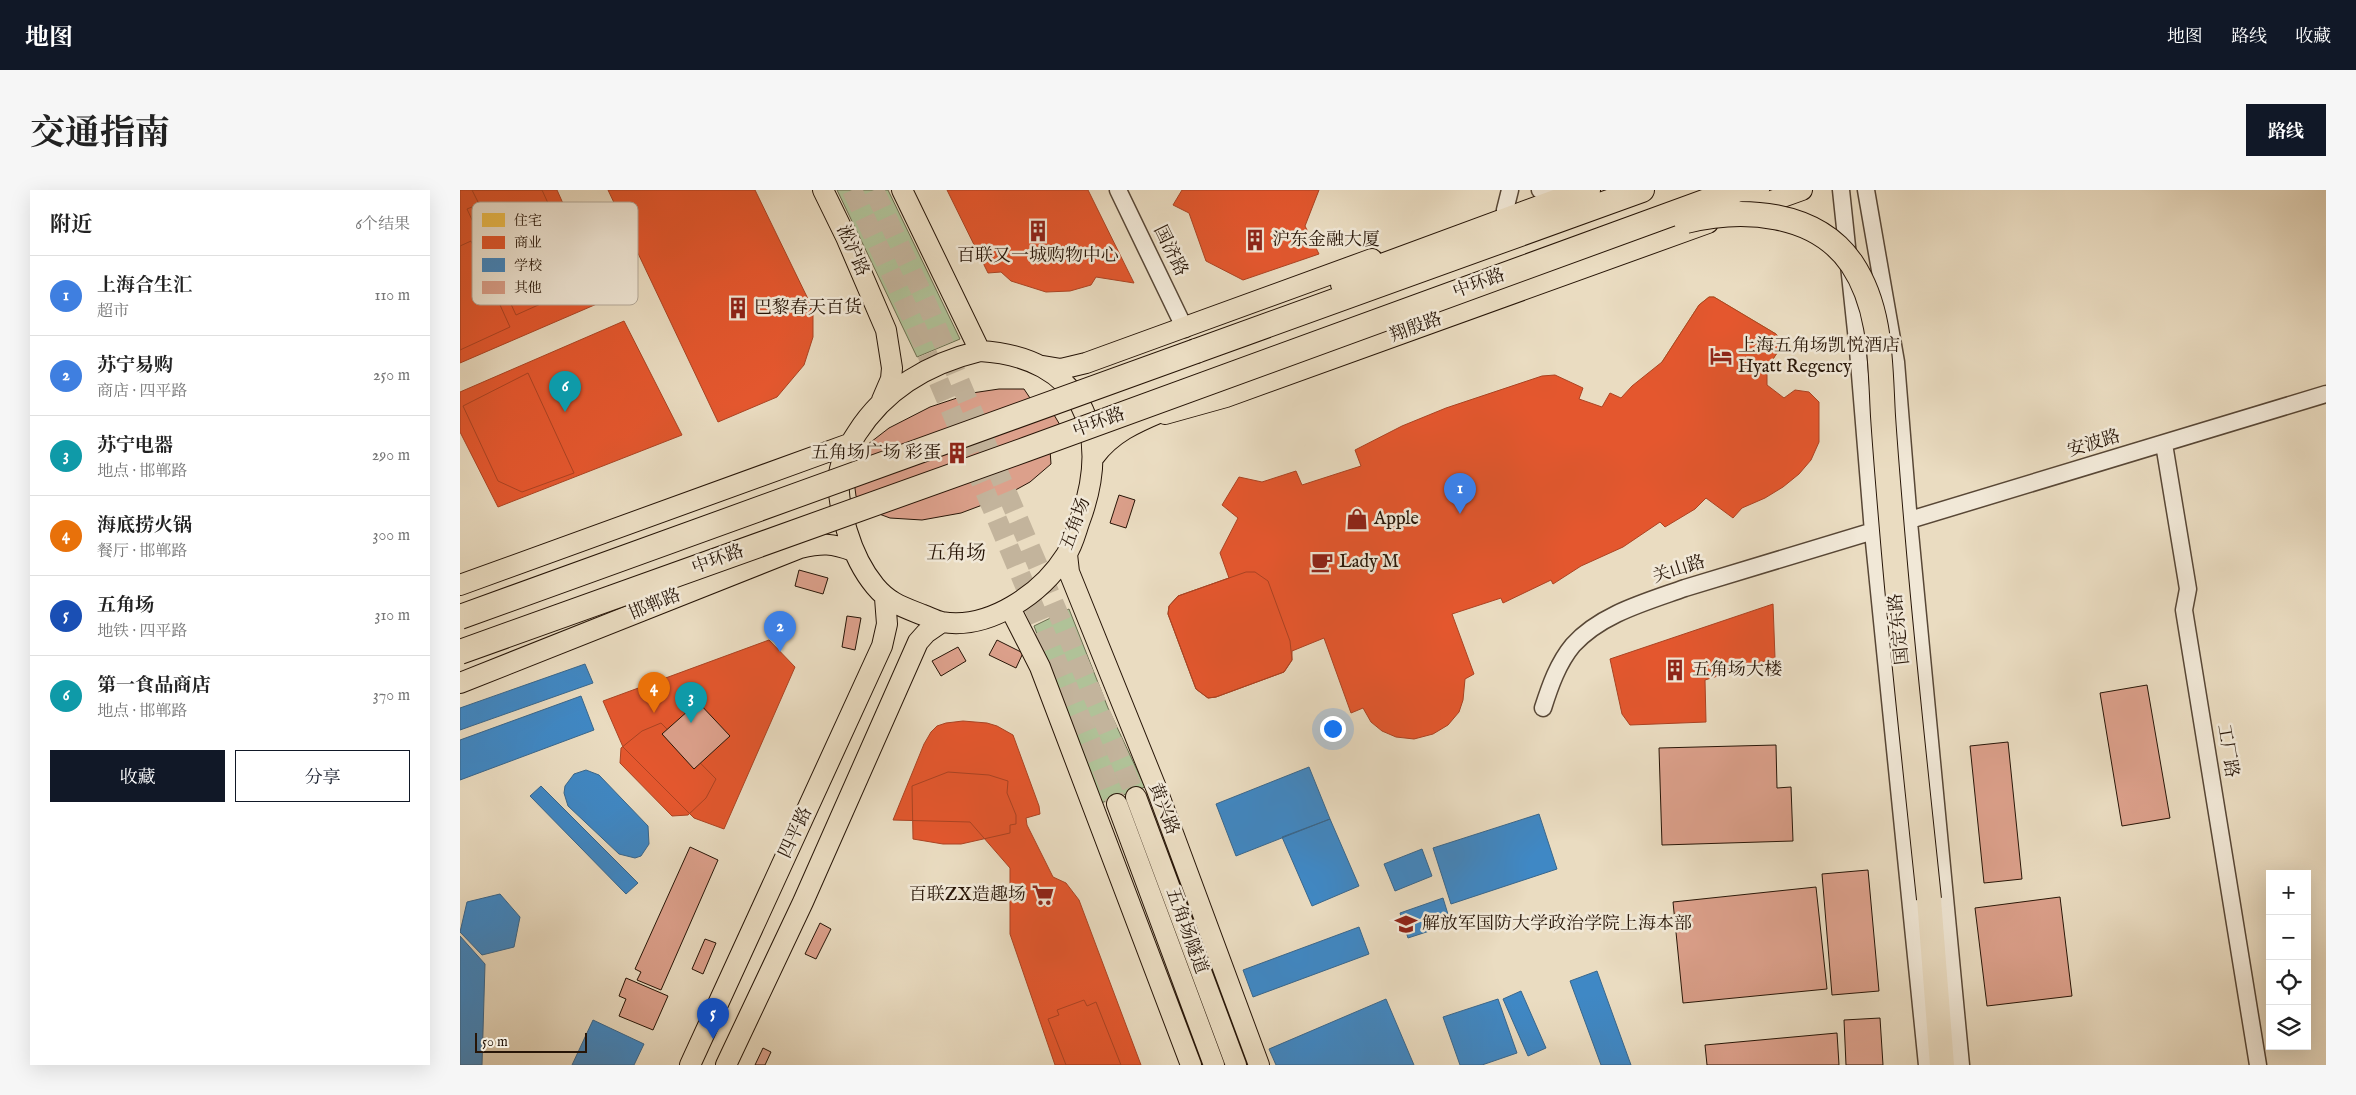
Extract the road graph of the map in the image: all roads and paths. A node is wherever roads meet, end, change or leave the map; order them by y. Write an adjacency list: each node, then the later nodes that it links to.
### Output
1 (823, 190): 20 (main road, 淞沪路)
2 (902, 190): 15 (main road)
3 (1118, 190): 14 (street, 国济路)
4 (1510, 190): 13 (street)
5 (1588, 190): 16 (highway)
6 (1642, 190): 16 (highway, 中环路)
7 (1737, 190): 18 (highway, 中环路, bridge)
8 (1759, 190): 21 (main road, 翔殷路)
9 (1802, 190): 21 (main road, 翔殷路)
10 (1841, 190): 26 (street, 国定东路)
11 (1866, 190): 25 (street, 国定东路)
12 (1551, 191): 13 (main road)
13 (1505, 210): 14 (main road)
14 (1185, 329): 17 (main road)
15 (980, 351): 17 (main road, 五角场); 20 (main road, 五角场)
16 (1196, 351): 32 (highway, 中环路, bridge)
17 (1036, 365): 24 (main road, 五角场)
18 (1208, 383): 34 (highway, 中环路, bridge); 46 (highway, bridge)
19 (2326, 394): 23 (street, 安波路)
20 (882, 400): 22 (main road, 五角场)
21 (1141, 421): 24 (main road, 翔殷路)
22 (849, 444): 27 (main road, 五角场); 29 (main road)
23 (2164, 444): 25 (street, 安波路); 48 (street, 工厂路)
24 (1094, 457): 28 (main road, 五角场)
25 (1909, 522): 26 (street, 安波路); 47 (street, 国定东路)
26 (1873, 532): 36 (street, 关山路); 45 (street, 国定东路)
27 (853, 551): 30 (main road, 五角场); 35 (main road, 邯郸路)
28 (1067, 554): 31 (main road, 五角场); 44 (main road, 黄兴路)
29 (461, 582)
30 (885, 598): 33 (main road, 五角场); 39 (main road, 四平路)
31 (1010, 608): 33 (main road, 五角场); 41 (main road)
32 (460, 617)
33 (942, 622): 40 (main road, 四平路)
34 (460, 652)
35 (460, 683)
36 (1543, 708)
37 (1136, 797): 43 (main road, 五角场隧道)
38 (1117, 804): 42 (main road, 五角场隧道)
39 (690, 1065)
40 (726, 1065)
41 (1191, 1065)
42 (1214, 1065)
43 (1236, 1065)
44 (1259, 1065)
45 (1927, 1065)
46 (1942, 1065)
47 (1961, 1065)
48 (2258, 1065)

